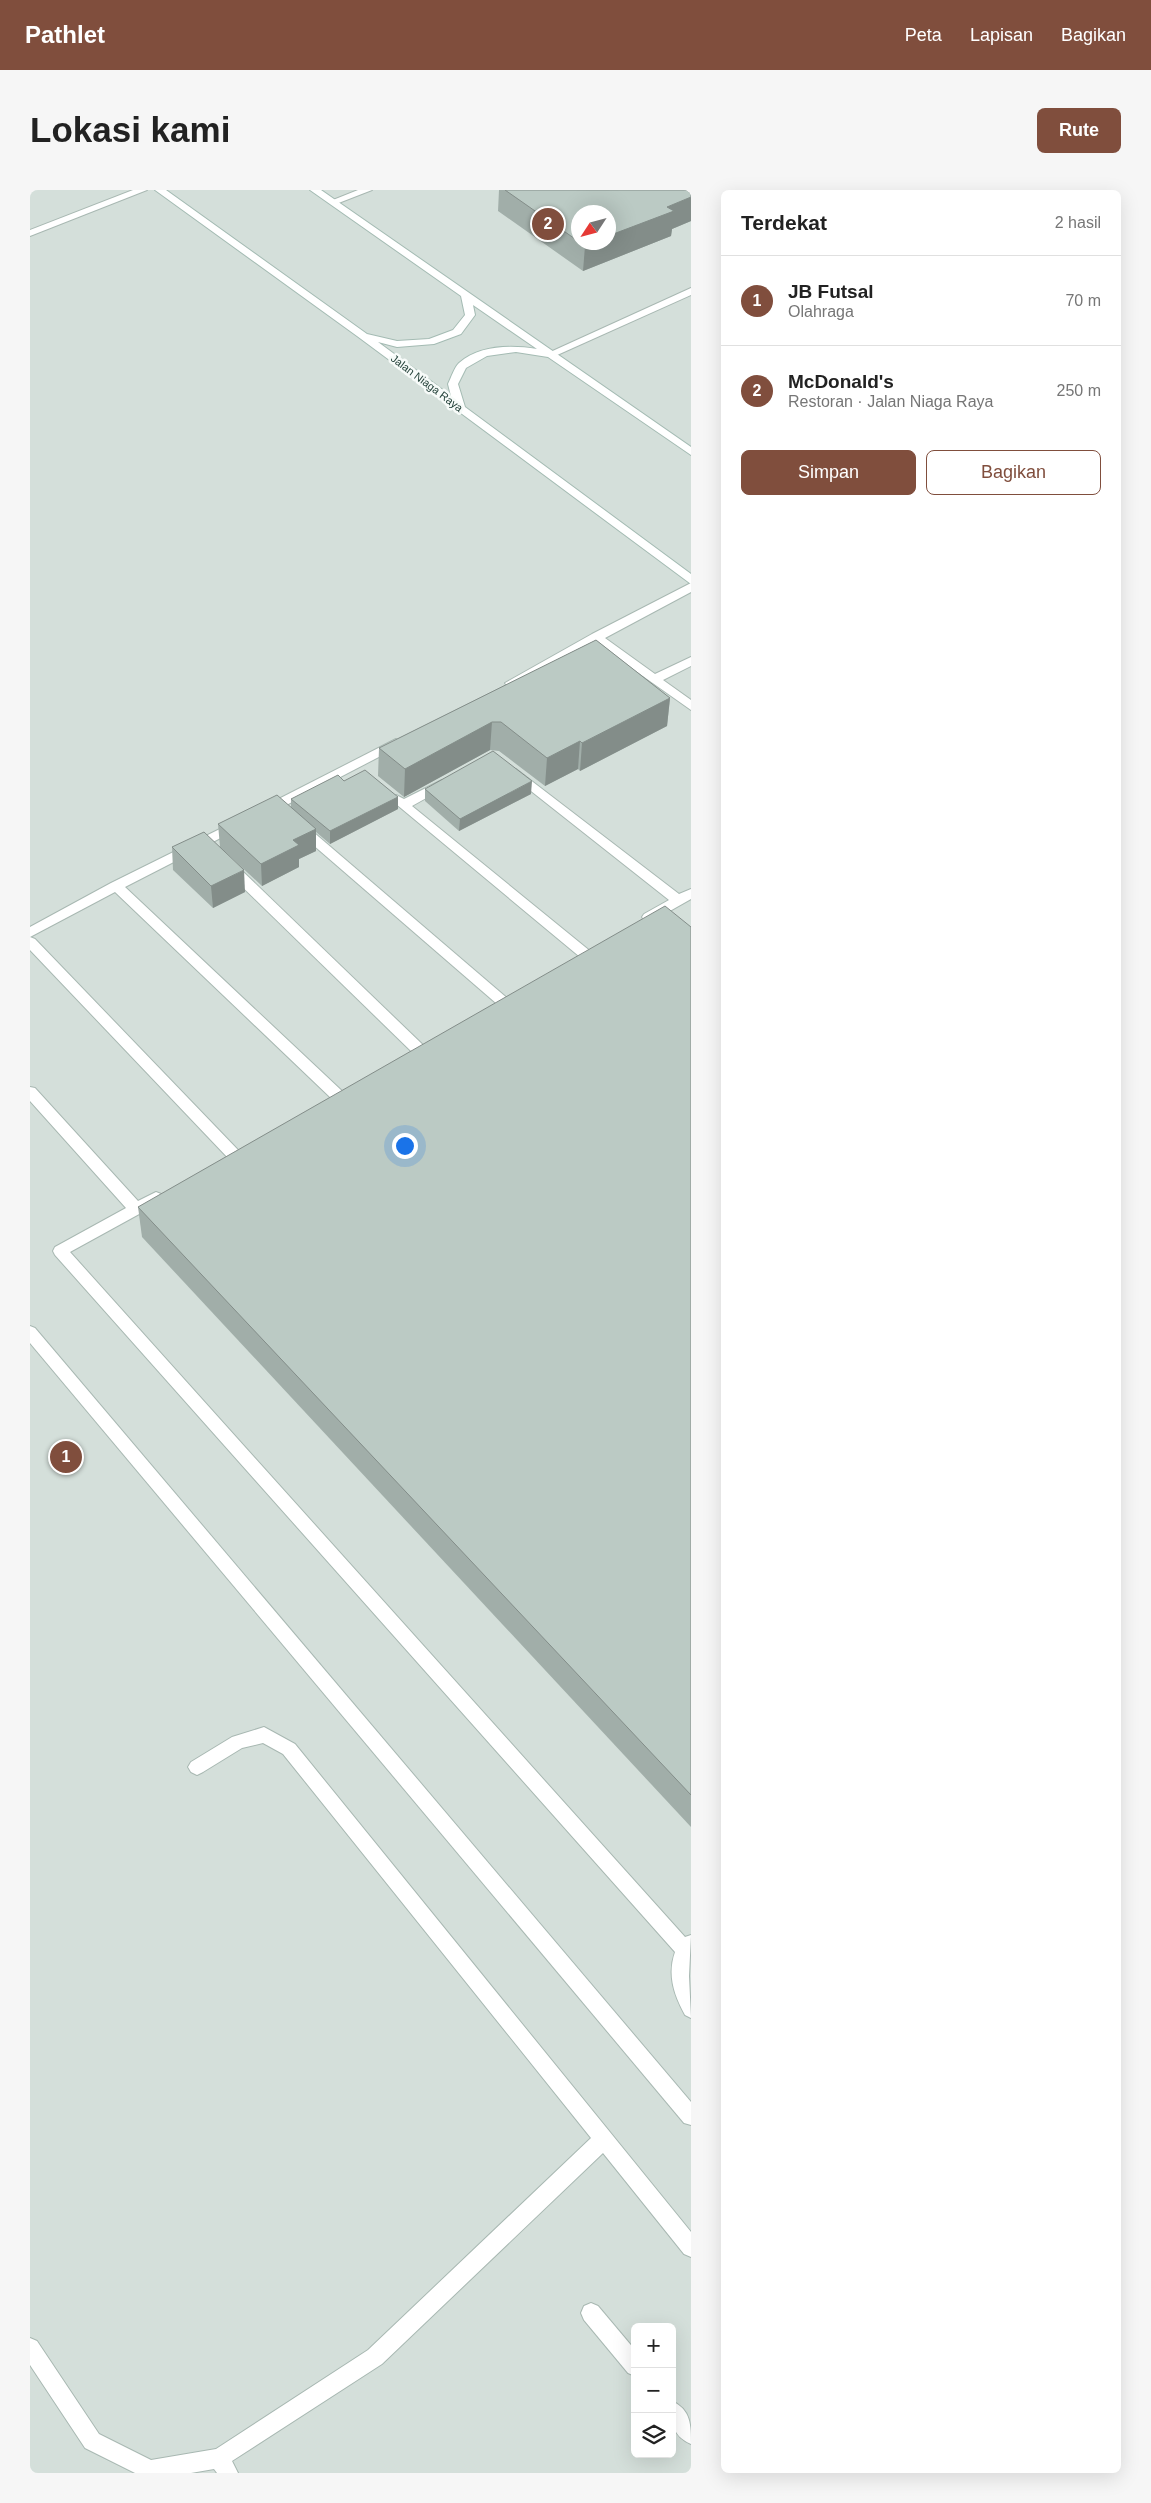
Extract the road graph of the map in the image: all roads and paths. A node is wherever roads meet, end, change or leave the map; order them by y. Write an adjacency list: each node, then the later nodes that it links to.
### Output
1 (142, 190): 6 (main road)
2 (160, 190): 9 (main road, Jalan Niaga Raya)
3 (315, 190): 5 (main road)
4 (368, 190): 5 (main road)
5 (333, 202): 8 (main road)
6 (30, 232)
7 (691, 291): 10 (main road)
8 (465, 293): 9 (main road); 10 (main road)
9 (362, 334): 11 (main road, Jalan Niaga Raya)
10 (551, 354): 11 (main road); 12 (main road)
11 (460, 407): 13 (main road, Jalan Niaga Raya)
12 (691, 452)
13 (691, 580)
14 (691, 588): 15 (main road)
15 (596, 638): 17 (main road); 18 (main road)
16 (691, 661): 17 (main road)
17 (656, 679): 19 (main road)
18 (496, 691)
19 (691, 706)
20 (407, 738): 21 (main road)
21 (354, 765): 23 (main road); 27 (main road)
22 (510, 768): 31 (main road)
23 (368, 776)
24 (453, 778): 26 (main road)
25 (382, 788): 26 (main road)
26 (403, 805): 35 (main road)
27 (283, 813): 28 (main road); 36 (main road)
28 (203, 841): 29 (main road); 37 (main road)
29 (116, 886): 33 (main road); 38 (main road)
30 (691, 892): 31 (main road)
31 (678, 900): 32 (main road)
32 (636, 925)
33 (30, 934)
34 (30, 942): 40 (main road)
35 (568, 963)
36 (485, 1011)
37 (402, 1058)
38 (353, 1086)
39 (30, 1092): 42 (main road)
40 (217, 1164)
41 (168, 1191): 42 (main road)
42 (136, 1209): 45 (main road)
43 (30, 1332): 47 (main road)
44 (197, 1767): 48 (main road)
45 (688, 1946): 46 (main road)
46 (691, 2009)
47 (691, 2116)
48 (604, 2139): 49 (main road); 55 (main road)
49 (691, 2247)
50 (591, 2313): 52 (main road)
51 (30, 2348): 55 (main road)
52 (631, 2361)
53 (674, 2413): 54 (main road)
54 (691, 2434)
55 (224, 2465)

